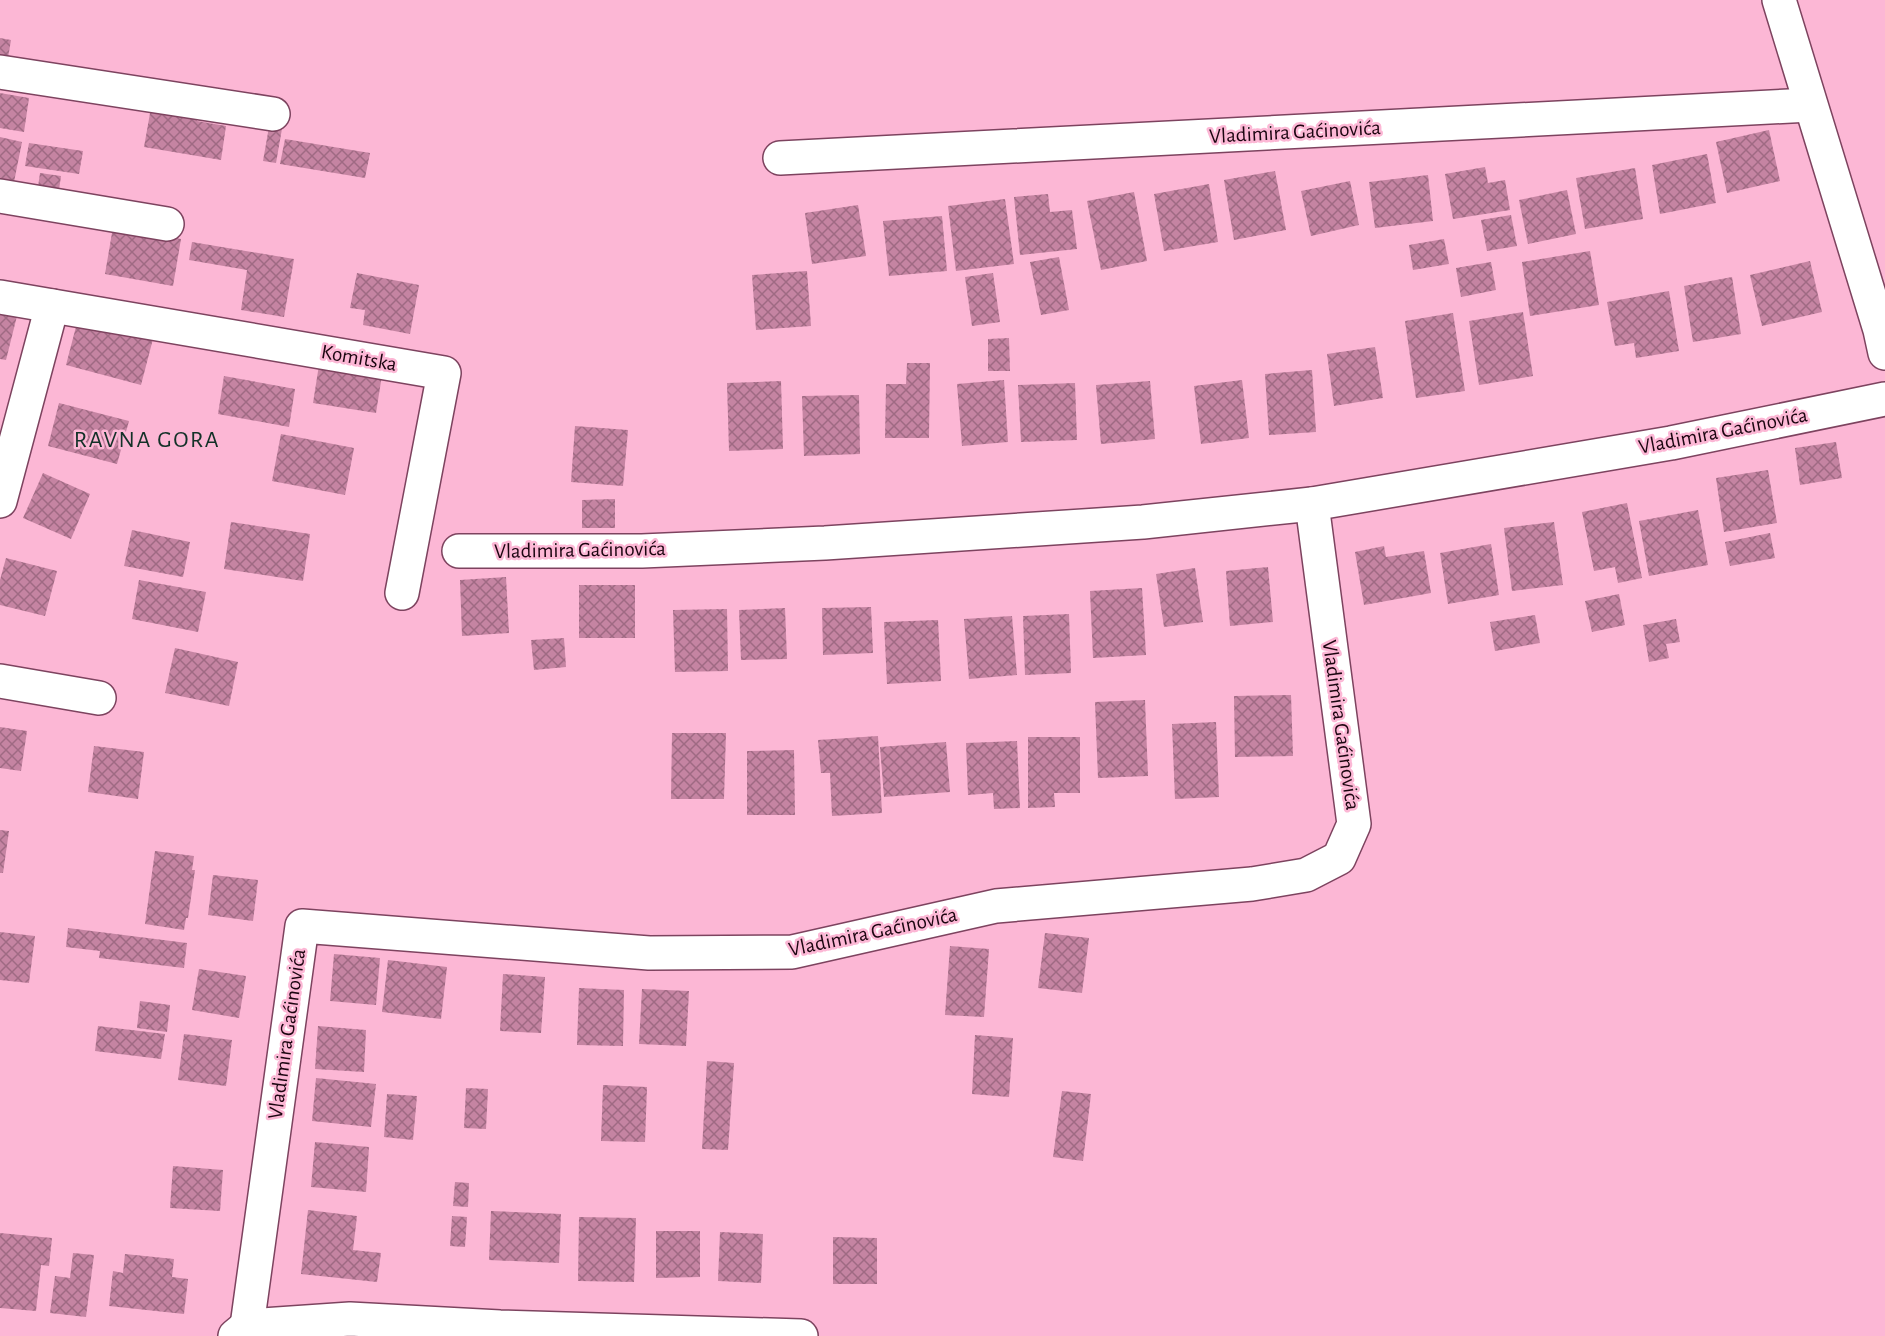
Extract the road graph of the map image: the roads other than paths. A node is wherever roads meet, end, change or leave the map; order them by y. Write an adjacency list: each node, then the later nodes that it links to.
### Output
1 (1779, 0): 3 (street)
2 (0, 72): 4 (street)
3 (1810, 105): 5 (street, Vladimira Gaćinovića); 10 (street)
4 (273, 114)
5 (780, 158)
6 (0, 196): 7 (street)
7 (167, 224)
8 (0, 297): 9 (street, Komitska)
9 (52, 306): 12 (street); 15 (street, Komitska)
10 (1885, 353)
11 (1885, 399): 13 (street, Vladimira Gaćinovića)
12 (0, 501)
13 (1312, 504): 14 (street, Vladimira Gaćinovića); 18 (street, Vladimira Gaćinovića)
14 (459, 552)
15 (402, 593)
16 (0, 681): 17 (street)
17 (99, 698)
18 (241, 1331): 19 (street, Vladimira Gaćinovića)
19 (501, 1331): 20 (street, Vladimira Gaćinovića)
20 (801, 1336)

